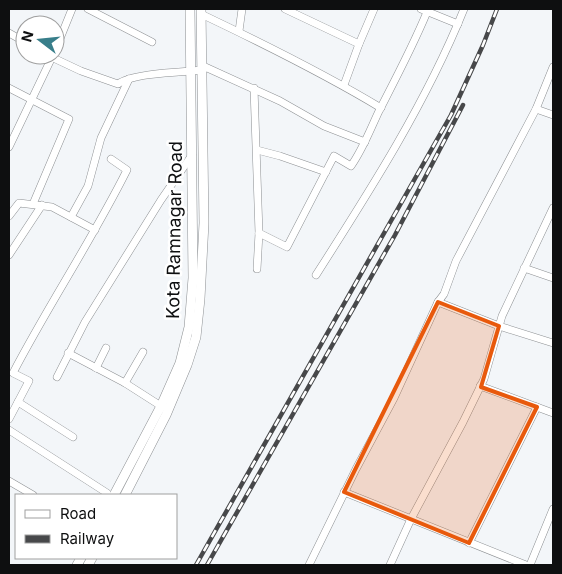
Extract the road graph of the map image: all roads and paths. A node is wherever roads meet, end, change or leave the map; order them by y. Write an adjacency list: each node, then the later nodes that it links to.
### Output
1 (72, 9): 11 (street)
2 (88, 9): 13 (street)
3 (190, 9): 19 (street, Kota Ramnagar Road)
4 (242, 9): 12 (street)
5 (285, 9): 14 (street)
6 (374, 9): 14 (street)
7 (464, 9): 10 (street)
8 (424, 10): 10 (street); 25 (street)
9 (201, 12): 12 (street); 18 (street)
10 (458, 24): 44 (street)
11 (65, 25)
12 (239, 32): 21 (street)
13 (152, 42)
14 (359, 44): 21 (street)
15 (65, 63): 20 (street)
16 (47, 65): 24 (street)
17 (553, 67): 26 (street)
18 (203, 68): 19 (street); 23 (street); 67 (street)
19 (192, 71): 20 (street); 31 (street, Kota Ramnagar Road)
20 (129, 79): 38 (street)
21 (344, 85): 25 (street)
22 (9, 88): 24 (street)
23 (254, 88): 28 (street); 30 (street)
24 (32, 99): 29 (street); 34 (street)
25 (381, 108): 28 (street)
26 (536, 109): 27 (street); 46 (street)
27 (553, 115)
28 (365, 142): 33 (street)
29 (9, 147)
30 (256, 150): 33 (street); 40 (street)
31 (193, 154): 51 (street); 57 (street, Kota Ramnagar Road)
32 (110, 159): 39 (street)
33 (326, 172): 40 (street)
34 (33, 204): 35 (street); 37 (street)
35 (42, 205): 38 (street); 41 (street)
36 (553, 208): 42 (street)
37 (9, 216)
38 (71, 216): 39 (street)
39 (95, 230): 56 (street)
40 (259, 233): 43 (street)
41 (9, 255)
42 (524, 268): 45 (street); 47 (street)
43 (257, 269)
44 (316, 275)
45 (553, 278)
46 (438, 302): 47 (street); 64 (street)
47 (499, 326): 48 (street); 55 (street)
48 (553, 343)
49 (106, 348): 52 (street)
50 (143, 352): 54 (street)
51 (68, 353): 52 (street); 53 (street)
52 (96, 368): 54 (street)
53 (57, 377)
54 (125, 384): 57 (street)
55 (480, 386): 58 (street); 69 (street)
56 (18, 402): 60 (street); 62 (street)
57 (161, 406): 66 (street, Kota Ramnagar Road)
58 (536, 407): 59 (street); 70 (street)
59 (553, 413)
60 (9, 419)
61 (9, 430): 66 (street)
62 (72, 436)
63 (9, 481): 65 (street)
64 (344, 492): 69 (street); 71 (street)
65 (31, 494)
66 (111, 494)
67 (126, 494)
68 (553, 509): 74 (street)
69 (411, 519): 70 (street); 72 (street)
70 (469, 543): 73 (street)
71 (309, 565)
72 (390, 565)
73 (526, 565)
74 (530, 565)

